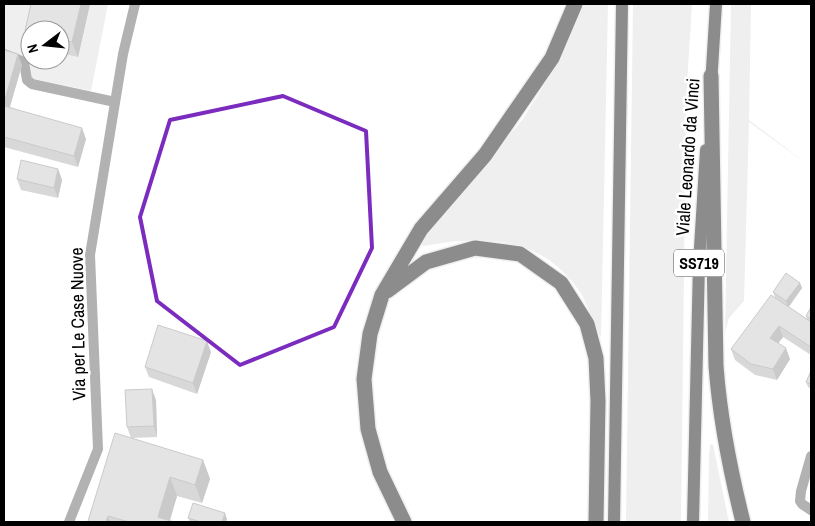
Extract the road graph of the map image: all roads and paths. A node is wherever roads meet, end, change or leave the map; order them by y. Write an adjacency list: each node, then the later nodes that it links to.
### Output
1 (135, 4): 7 (street, Via per Le Case Nuove)
2 (575, 4): 8 (highway)
3 (622, 4): 14 (main road)
4 (716, 4): 6 (main road, Viale Leonardo da Vinci / SS719)
5 (4, 54): 7 (street)
6 (711, 76): 15 (main road, Viale Leonardo da Vinci / SS719); 16 (highway)
7 (115, 102): 11 (street, Via per Le Case Nuove)
8 (382, 295): 12 (highway); 13 (highway)
9 (811, 456): 10 (street)
10 (811, 510)
11 (70, 522)
12 (404, 522)
13 (596, 522)
14 (614, 522)
15 (693, 522)
16 (743, 522)

